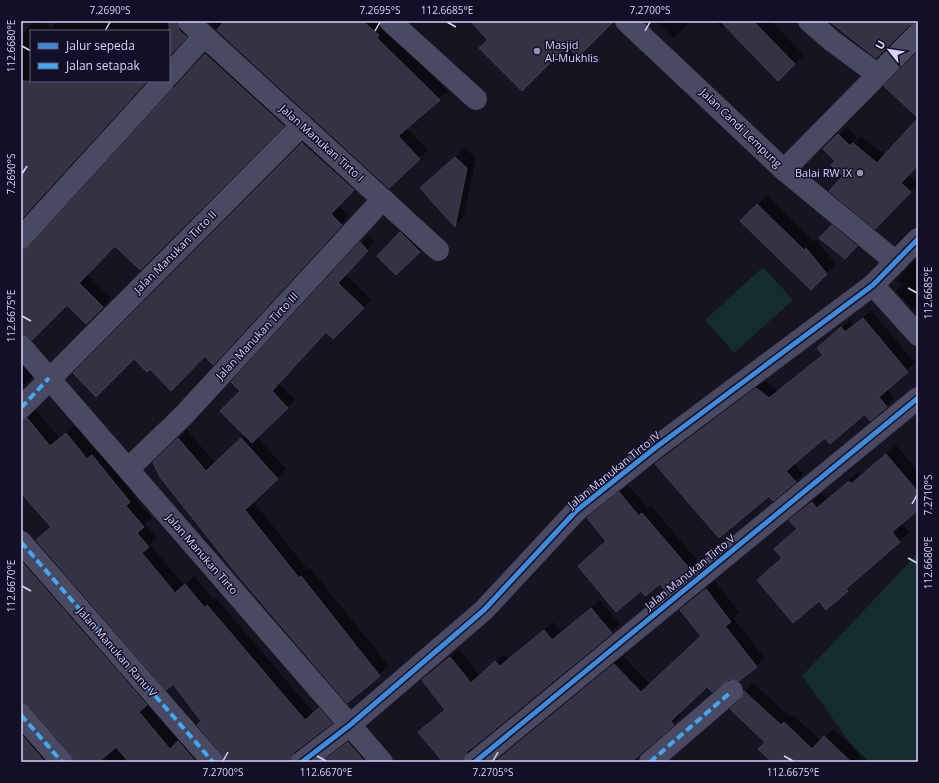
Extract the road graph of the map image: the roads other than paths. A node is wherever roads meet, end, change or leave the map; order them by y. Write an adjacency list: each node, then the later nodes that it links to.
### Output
1 (188, 21): 6 (street, Jalan Manukan Tirto I)
2 (390, 21): 10 (street)
3 (626, 21): 12 (street, Jalan Candi Lempung)
4 (809, 21): 8 (street)
5 (918, 34): 8 (street)
6 (204, 36): 7 (street); 11 (street, Jalan Manukan Tirto I)
7 (170, 74)
8 (878, 75): 12 (street)
9 (163, 82): 14 (street)
10 (476, 99)
11 (302, 125): 13 (street, Jalan Manukan Tirto I); 21 (street, Jalan Manukan Tirto II)
12 (784, 170): 17 (street, Jalan Candi Lempung)
13 (383, 199): 16 (street, Jalan Manukan Tirto I); 24 (street, Jalan Manukan Tirto III)
14 (21, 238)
15 (918, 238): 17 (street, Jalan Manukan Tirto IV)
16 (438, 250)
17 (896, 262): 18 (street, Jalan Manukan Tirto IV)
18 (873, 285): 19 (street); 28 (street, Jalan Manukan Tirto IV)
19 (918, 335)
20 (21, 346): 21 (street, Jalan Manukan Tirto)
21 (49, 378): 23 (street, Jalan Manukan Tirto II); 24 (street, Jalan Manukan Tirto)
22 (918, 398): 33 (street, Jalan Manukan Tirto V)
23 (21, 408)
24 (128, 469): 28 (street, Jalan Manukan Tirto)
25 (21, 542): 30 (street, Jalan Manukan Ranu V)
26 (732, 691): 34 (street)
27 (21, 715): 29 (street)
28 (350, 725): 31 (street, Jalan Manukan Tirto IV); 32 (street, Jalan Manukan Tirto)
29 (62, 762)
30 (213, 762)
31 (302, 762)
32 (382, 762)
33 (475, 762)
34 (650, 762)

